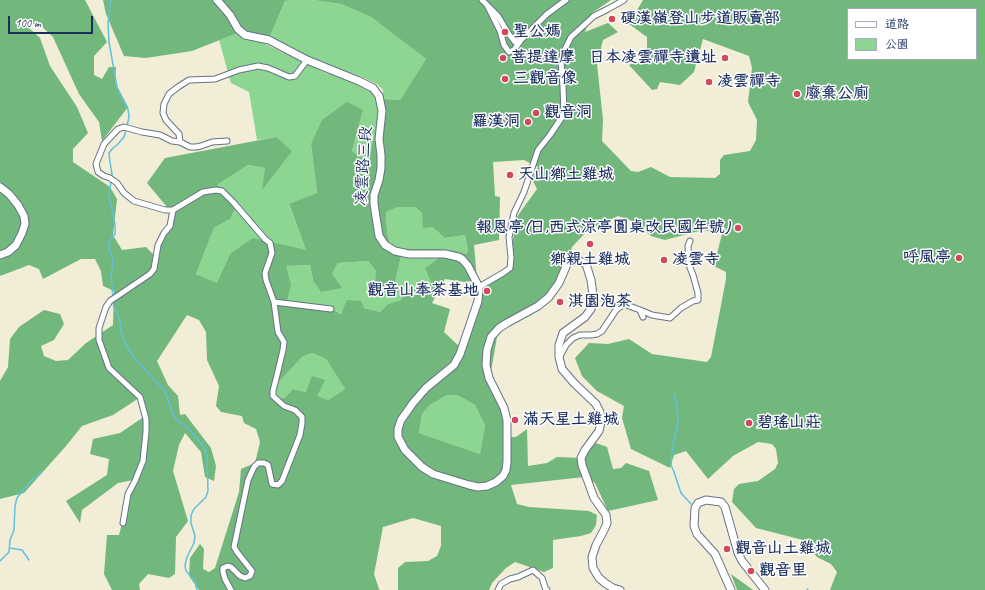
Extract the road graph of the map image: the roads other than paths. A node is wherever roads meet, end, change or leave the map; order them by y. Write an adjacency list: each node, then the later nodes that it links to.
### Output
1 (217, 0): 7 (street, 凌雲路三段)
2 (482, 0): 5 (street)
3 (566, 0): 6 (street)
4 (624, 0): 14 (street)
5 (488, 7): 6 (street); 6 (street)
6 (521, 40)
7 (307, 60): 9 (street); 14 (street, 凌雲路三段)
8 (227, 141): 9 (street)
9 (180, 142): 11 (street)
10 (0, 187): 13 (street)
11 (173, 210): 15 (street); 20 (street)
12 (690, 241): 17 (street)
13 (0, 255)
14 (479, 288): 19 (street)
15 (274, 302): 16 (street); 22 (street)
16 (331, 309)
17 (640, 310): 18 (street); 19 (street)
18 (643, 317)
19 (559, 357): 21 (street)
20 (123, 523)
21 (611, 589): 25 (street)
22 (231, 590)
23 (498, 590): 24 (street)
24 (547, 590)
25 (620, 590)
26 (730, 590): 27 (street)
27 (765, 590)

